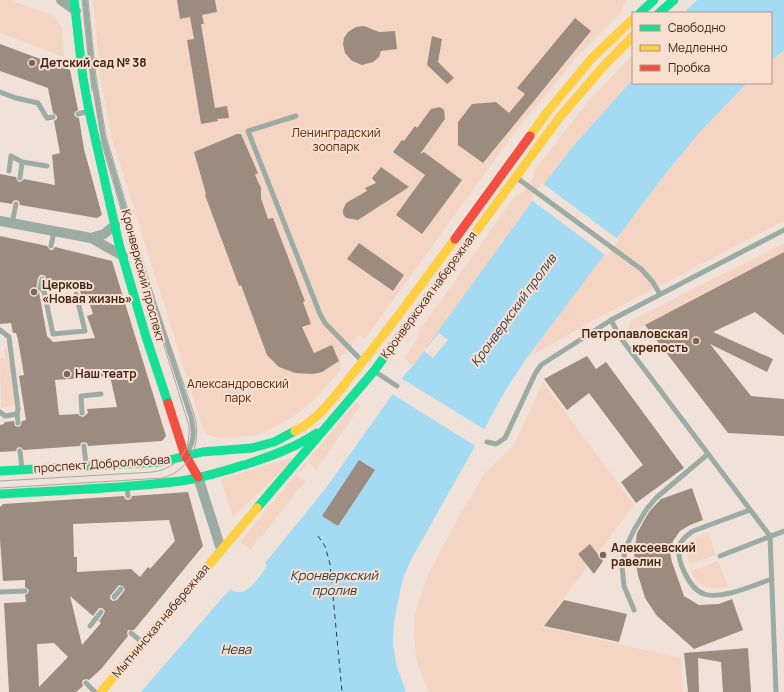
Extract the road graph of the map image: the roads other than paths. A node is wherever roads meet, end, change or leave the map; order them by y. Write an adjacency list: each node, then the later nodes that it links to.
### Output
1 (62, 0): 6 (street)
2 (74, 0): 6 (main road, Кронверкский проспект)
3 (85, 0): 50 (lane)
4 (654, 0): 7 (main road)
5 (671, 3): 8 (main road)
6 (76, 11): 12 (main road, Кронверкский проспект)
7 (641, 12)
8 (661, 12)
9 (632, 20): 18 (main road, Кронверкская набережная)
10 (632, 37): 20 (main road, Кронверкская набережная)
11 (0, 92): 15 (lane)
12 (88, 111): 13 (lane); 25 (main road, Кронверкский проспект)
13 (78, 114)
14 (296, 116): 36 (lane)
15 (53, 117)
16 (22, 162): 17 (lane); 19 (lane); 21 (lane)
17 (47, 166)
18 (505, 169): 20 (lane); 36 (main road, Кронверкская набережная)
19 (9, 171)
20 (516, 176): 33 (lane); 37 (main road, Кронверкская набережная)
21 (20, 178)
22 (16, 204): 24 (lane)
23 (0, 221): 24 (street)
24 (12, 224): 27 (street)
25 (115, 226): 28 (street); 30 (main road, Кронверкский проспект)
26 (784, 230): 33 (lane)
27 (54, 232): 28 (street); 29 (lane)
28 (91, 238): 30 (street)
29 (51, 246)
30 (123, 256): 50 (main road, Кронверкский проспект)
31 (42, 279): 32 (lane)
32 (76, 294)
33 (660, 294): 34 (lane)
34 (611, 320): 46 (lane); 49 (lane)
35 (0, 330): 43 (lane)
36 (363, 363): 37 (lane); 40 (main road, Кронверкская набережная)
37 (374, 371): 38 (lane); 45 (main road, Кронверкская набережная)
38 (397, 386)
39 (101, 394): 42 (lane)
40 (332, 400): 50 (main road, проспект Добролюбова)
41 (0, 412): 43 (lane)
42 (82, 413)
43 (17, 414): 44 (lane)
44 (18, 423)
45 (327, 426): 54 (main road, проспект Добролюбова); 61 (main road, Кронверкская набережная)
46 (487, 442)
47 (84, 446): 51 (lane)
48 (20, 451): 52 (lane)
49 (708, 454): 58 (lane); 68 (lane)
50 (185, 456): 51 (main road, проспект Добролюбова); 54 (main road, Кронверкский проспект)
51 (86, 466): 52 (main road, проспект Добролюбова)
52 (22, 470): 53 (main road, проспект Добролюбова)
53 (0, 471)
54 (198, 477): 55 (main road, проспект Добролюбова); 61 (street, Кронверкский проспект)
55 (127, 486): 56 (main road, проспект Добролюбова); 57 (lane)
56 (0, 494)
57 (128, 496)
58 (750, 510): 60 (lane); 63 (lane)
59 (784, 531): 60 (lane)
60 (770, 536): 62 (lane); 63 (lane)
61 (220, 549): 72 (main road, Мытнинская набережная)
62 (720, 556)
63 (772, 578): 76 (lane)
64 (121, 589): 67 (lane)
65 (25, 591): 66 (lane)
66 (0, 592)
67 (114, 597)
68 (634, 610)
69 (101, 612): 70 (lane)
70 (90, 626)
71 (131, 633): 72 (lane)
72 (143, 643): 75 (main road, Мытнинская набережная)
73 (86, 683): 74 (lane)
74 (95, 692)
75 (101, 692)
76 (776, 692)

